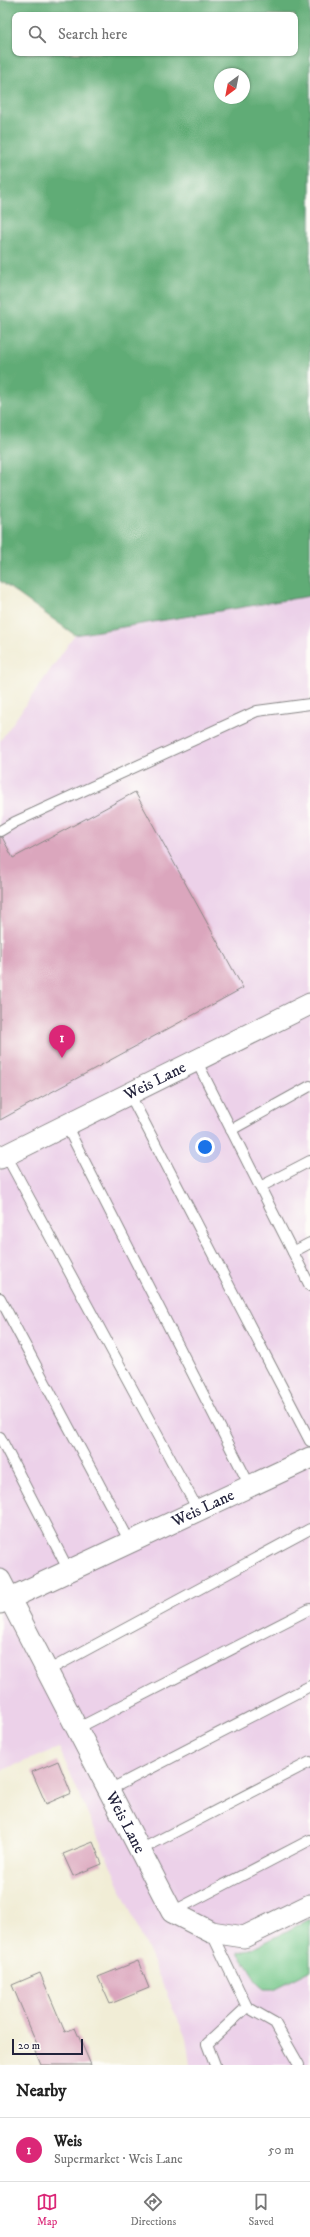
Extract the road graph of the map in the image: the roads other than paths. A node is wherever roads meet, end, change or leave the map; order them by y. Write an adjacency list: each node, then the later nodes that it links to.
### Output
1 (310, 704): 2 (lane)
2 (0, 831)
3 (310, 1004): 4 (street, Weis Lane)
4 (196, 1060): 6 (street, Weis Lane); 8 (lane)
5 (310, 1086): 8 (lane)
6 (129, 1093): 7 (street, Weis Lane); 17 (lane)
7 (66, 1125): 9 (street, Weis Lane); 19 (lane)
8 (231, 1130): 11 (lane)
9 (3, 1157): 20 (lane)
10 (310, 1161): 11 (lane)
11 (260, 1187): 13 (lane)
12 (310, 1243): 13 (lane)
13 (293, 1252): 14 (lane)
14 (310, 1286)
15 (0, 1298): 22 (lane)
16 (0, 1438): 23 (lane)
17 (310, 1441)
18 (310, 1458): 19 (street, Weis Lane)
19 (250, 1486): 20 (street, Weis Lane)
20 (198, 1510): 22 (street, Weis Lane)
21 (310, 1529): 27 (lane)
22 (130, 1542): 23 (street, Weis Lane)
23 (69, 1571): 25 (street, Weis Lane)
24 (0, 1580): 25 (street, Weis Lane)
25 (4, 1601): 27 (street, Weis Lane)
26 (310, 1609): 29 (lane)
27 (47, 1671): 29 (street, Weis Lane)
28 (310, 1686): 31 (lane)
29 (78, 1728): 31 (street, Weis Lane)
30 (310, 1762): 33 (lane)
31 (110, 1790): 33 (street, Weis Lane)
32 (310, 1840): 35 (lane)
33 (140, 1850): 35 (street, Weis Lane)
34 (310, 1905): 36 (street)
35 (172, 1912): 36 (street)
36 (211, 1932): 37 (lane)
37 (247, 2007): 38 (lane); 39 (lane)
38 (215, 2065)
39 (299, 2065)

